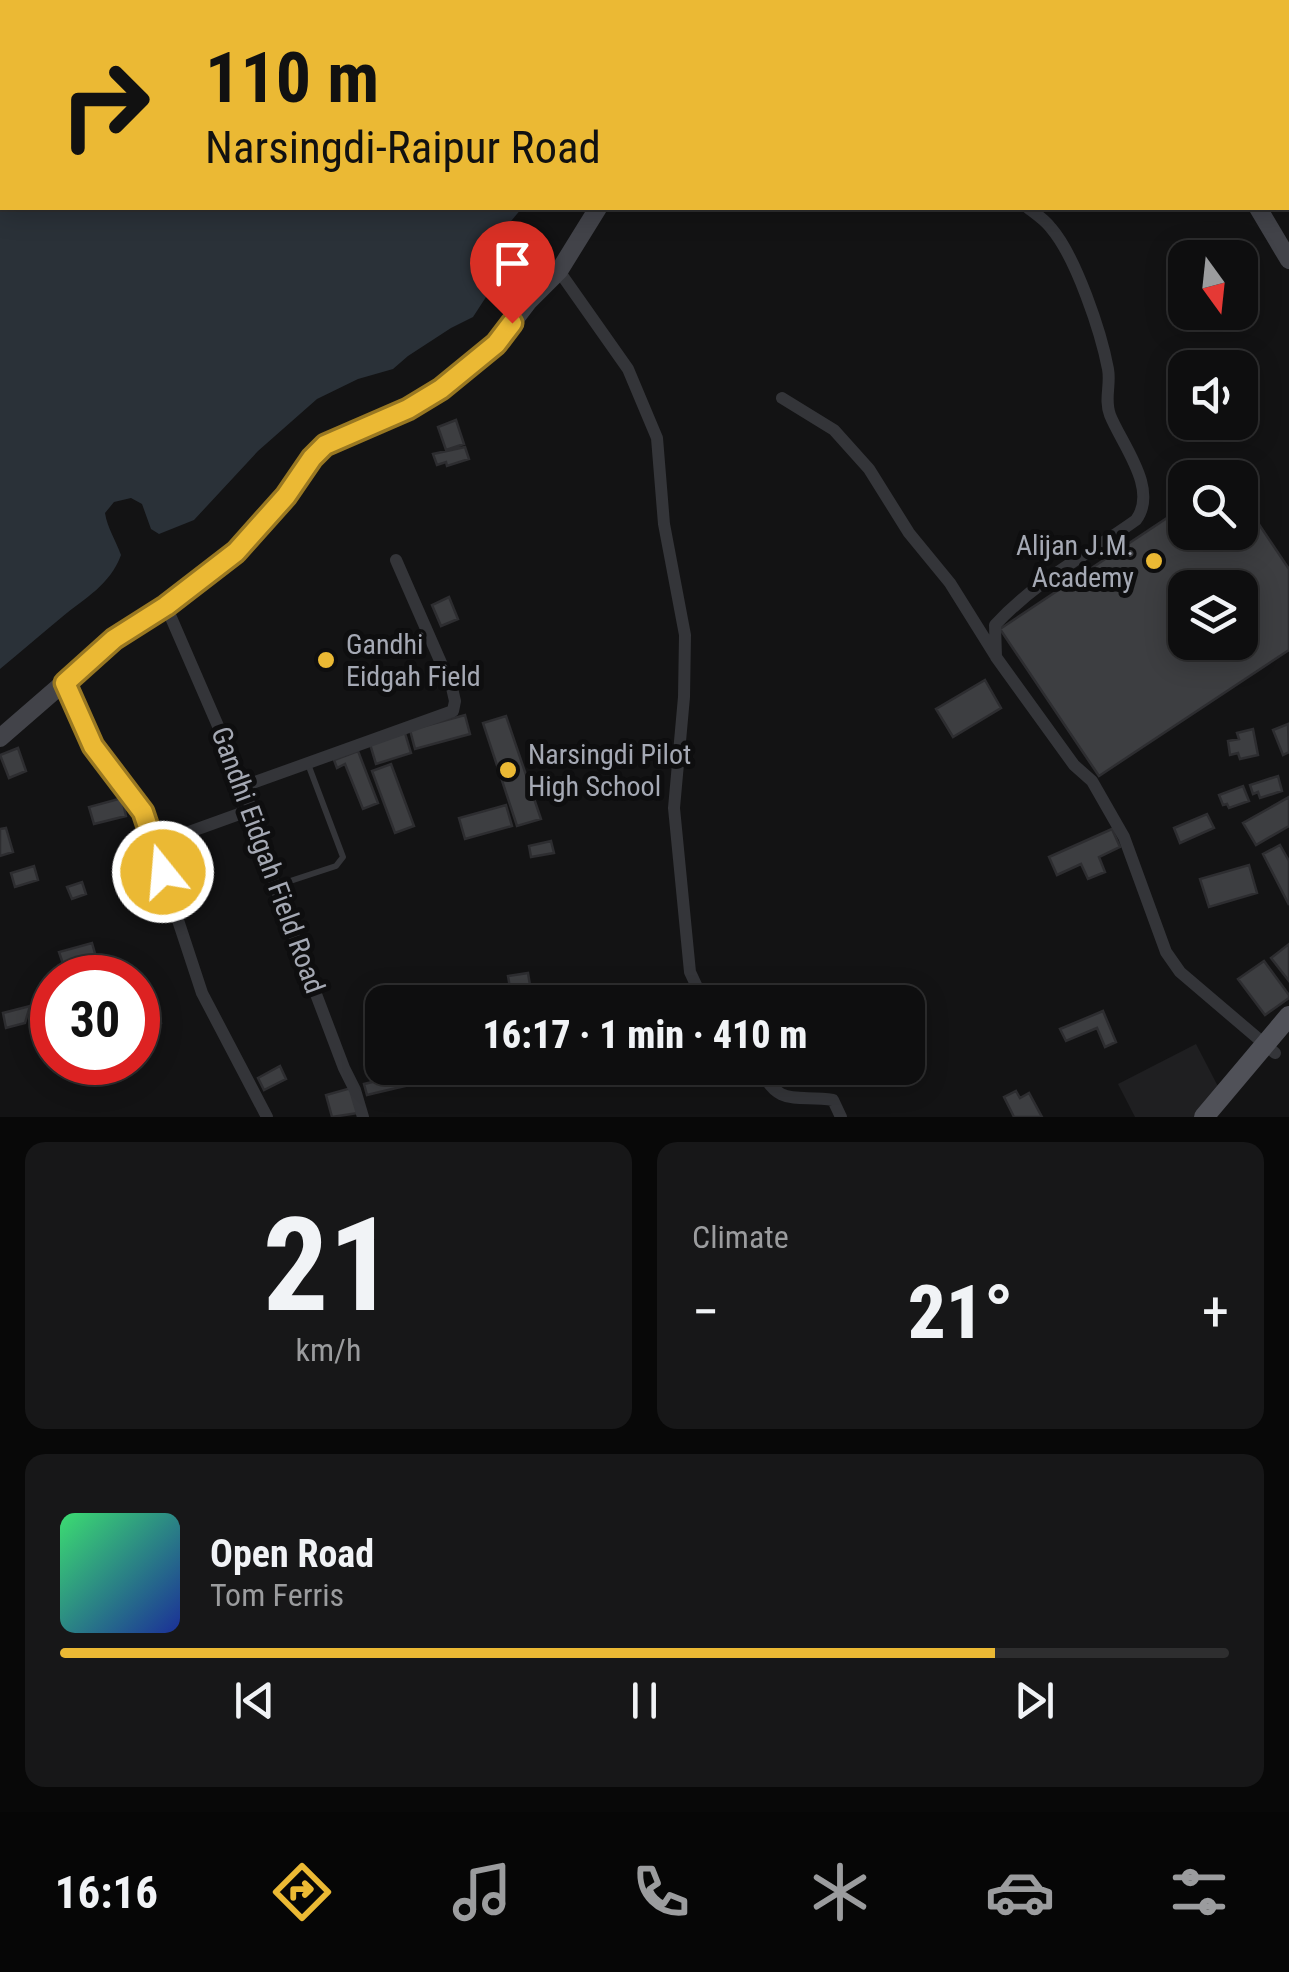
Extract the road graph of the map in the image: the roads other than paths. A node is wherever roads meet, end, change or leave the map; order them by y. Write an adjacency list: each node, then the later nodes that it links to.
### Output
1 (597, 210): 5 (street)
2 (1030, 210): 9 (street)
3 (1259, 210): 4 (street)
4 (1289, 260)
5 (559, 271): 8 (street); 17 (street)
6 (782, 398): 9 (street)
7 (396, 560): 12 (street)
8 (166, 606): 10 (street); 13 (street, Gandhi Eidgah Field Road)
9 (996, 657): 20 (street)
10 (65, 683): 11 (street); 15 (street)
11 (0, 738)
12 (308, 763): 13 (street); 16 (lane)
13 (244, 786): 14 (street, Gandhi Eidgah Field Road)
14 (253, 809): 15 (street); 16 (street, Gandhi Eidgah Field Road)
15 (156, 844): 22 (street)
16 (275, 886): 23 (street, Gandhi Eidgah Field Road)
17 (696, 985)
18 (1289, 1016): 20 (main road)
19 (1289, 1036): 20 (main road)
20 (1269, 1050): 25 (main road); 26 (main road)
21 (770, 1085): 24 (street)
22 (267, 1117)
23 (363, 1117)
24 (841, 1117)
25 (1204, 1117)
26 (1220, 1117)

